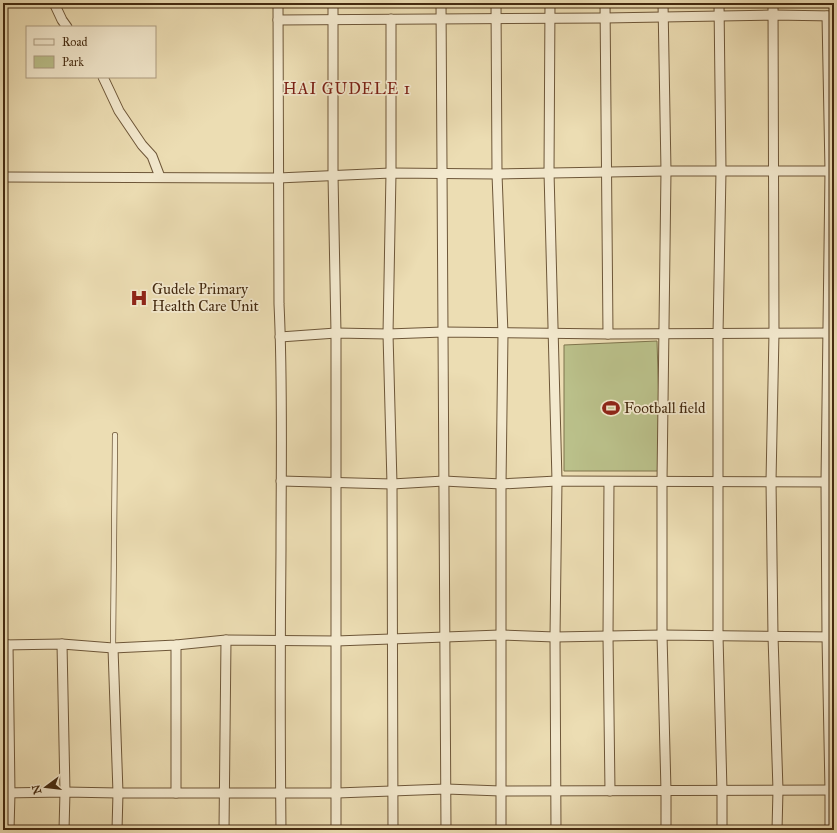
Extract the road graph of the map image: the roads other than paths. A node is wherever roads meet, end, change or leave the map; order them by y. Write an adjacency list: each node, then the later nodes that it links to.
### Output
1 (54, 3): 22 (street)
2 (278, 3): 21 (street)
3 (333, 3): 19 (street)
4 (442, 3): 15 (street)
5 (496, 3): 16 (street)
6 (550, 3): 17 (street)
7 (605, 3): 18 (street)
8 (663, 3): 13 (street)
9 (719, 3): 14 (street)
10 (773, 3): 11 (street)
11 (773, 15): 12 (street); 14 (street); 30 (street)
12 (830, 16): 27 (street)
13 (663, 17): 14 (street); 18 (street); 25 (street)
14 (719, 17): 26 (street)
15 (442, 18): 16 (street); 20 (street); 28 (street)
16 (497, 18): 17 (street); 32 (street)
17 (550, 18): 18 (street); 29 (street)
18 (605, 18): 24 (street)
19 (333, 19): 20 (street); 21 (street); 33 (street)
20 (390, 19): 31 (street)
21 (278, 20): 36 (street)
22 (66, 26)
23 (103, 78): 35 (street)
24 (608, 171): 25 (street); 29 (street); 44 (street)
25 (666, 171): 26 (street); 40 (street)
26 (720, 171): 30 (street); 45 (street)
27 (832, 171): 30 (street); 41 (street)
28 (442, 172): 31 (street); 32 (street); 37 (street)
29 (549, 172): 32 (street); 39 (street)
30 (773, 172): 46 (street)
31 (391, 173): 33 (street); 42 (street)
32 (497, 174): 43 (street)
33 (333, 175): 36 (street); 38 (street)
34 (3, 177): 35 (street)
35 (160, 177): 36 (street)
36 (278, 178): 47 (street)
37 (444, 332): 42 (street); 43 (street); 50 (street)
38 (336, 333): 42 (street); 47 (street); 57 (street)
39 (553, 333): 43 (street); 44 (street); 51 (street)
40 (665, 333): 44 (street); 45 (street); 52 (street)
41 (830, 333): 46 (street); 56 (street)
42 (388, 334): 58 (street)
43 (503, 334): 59 (street)
44 (608, 334)
45 (718, 334): 46 (street); 53 (street)
46 (774, 334): 54 (street)
47 (280, 337): 49 (street)
48 (115, 435): 75 (lane)
49 (281, 481): 57 (street); 70 (street)
50 (444, 481): 58 (street); 59 (street); 62 (street)
51 (557, 481): 55 (street); 59 (street); 65 (street)
52 (662, 481): 53 (street); 55 (street); 61 (street)
53 (717, 481): 54 (street); 63 (street)
54 (771, 481): 56 (street); 64 (street)
55 (609, 482): 66 (street)
56 (830, 482): 67 (street)
57 (336, 484): 58 (street); 71 (street)
58 (392, 484): 68 (street)
59 (500, 484): 60 (street)
60 (500, 635): 62 (street); 65 (street); 79 (street)
61 (662, 635): 63 (street); 66 (street); 82 (street)
62 (445, 636): 68 (street); 76 (street)
63 (718, 636): 64 (street); 83 (street)
64 (772, 636): 67 (street); 77 (street)
65 (555, 637): 66 (street); 80 (street)
66 (608, 637): 81 (street)
67 (830, 637): 78 (street)
68 (393, 638): 71 (street); 87 (street)
69 (226, 640): 70 (street); 74 (street); 90 (street)
70 (280, 640): 71 (street); 85 (street)
71 (336, 640): 86 (street)
72 (62, 644): 73 (street); 75 (street); 84 (street)
73 (5, 645): 88 (street)
74 (176, 645): 75 (street); 89 (street)
75 (113, 648): 91 (street)
76 (446, 789): 79 (street); 87 (street); 99 (street)
77 (778, 790): 78 (street); 83 (street); 104 (street)
78 (832, 790): 105 (street)
79 (500, 791): 80 (street); 100 (street)
80 (556, 791): 81 (street); 101 (street)
81 (610, 791): 82 (street)
82 (666, 791): 83 (street); 102 (street)
83 (722, 791): 103 (street)
84 (65, 792): 88 (street); 91 (street); 93 (street)
85 (281, 792): 86 (street); 90 (street); 96 (street)
86 (337, 792): 87 (street); 97 (street)
87 (394, 792): 98 (street)
88 (6, 793): 92 (street)
89 (176, 793): 90 (street); 91 (street)
90 (224, 793): 95 (street)
91 (118, 794): 94 (street)
92 (9, 830)
93 (64, 830)
94 (117, 830)
95 (224, 830)
96 (281, 830)
97 (336, 830)
98 (393, 830)
99 (446, 830)
100 (501, 830)
101 (556, 830)
102 (666, 830)
103 (722, 830)
104 (777, 830)
105 (830, 830)

